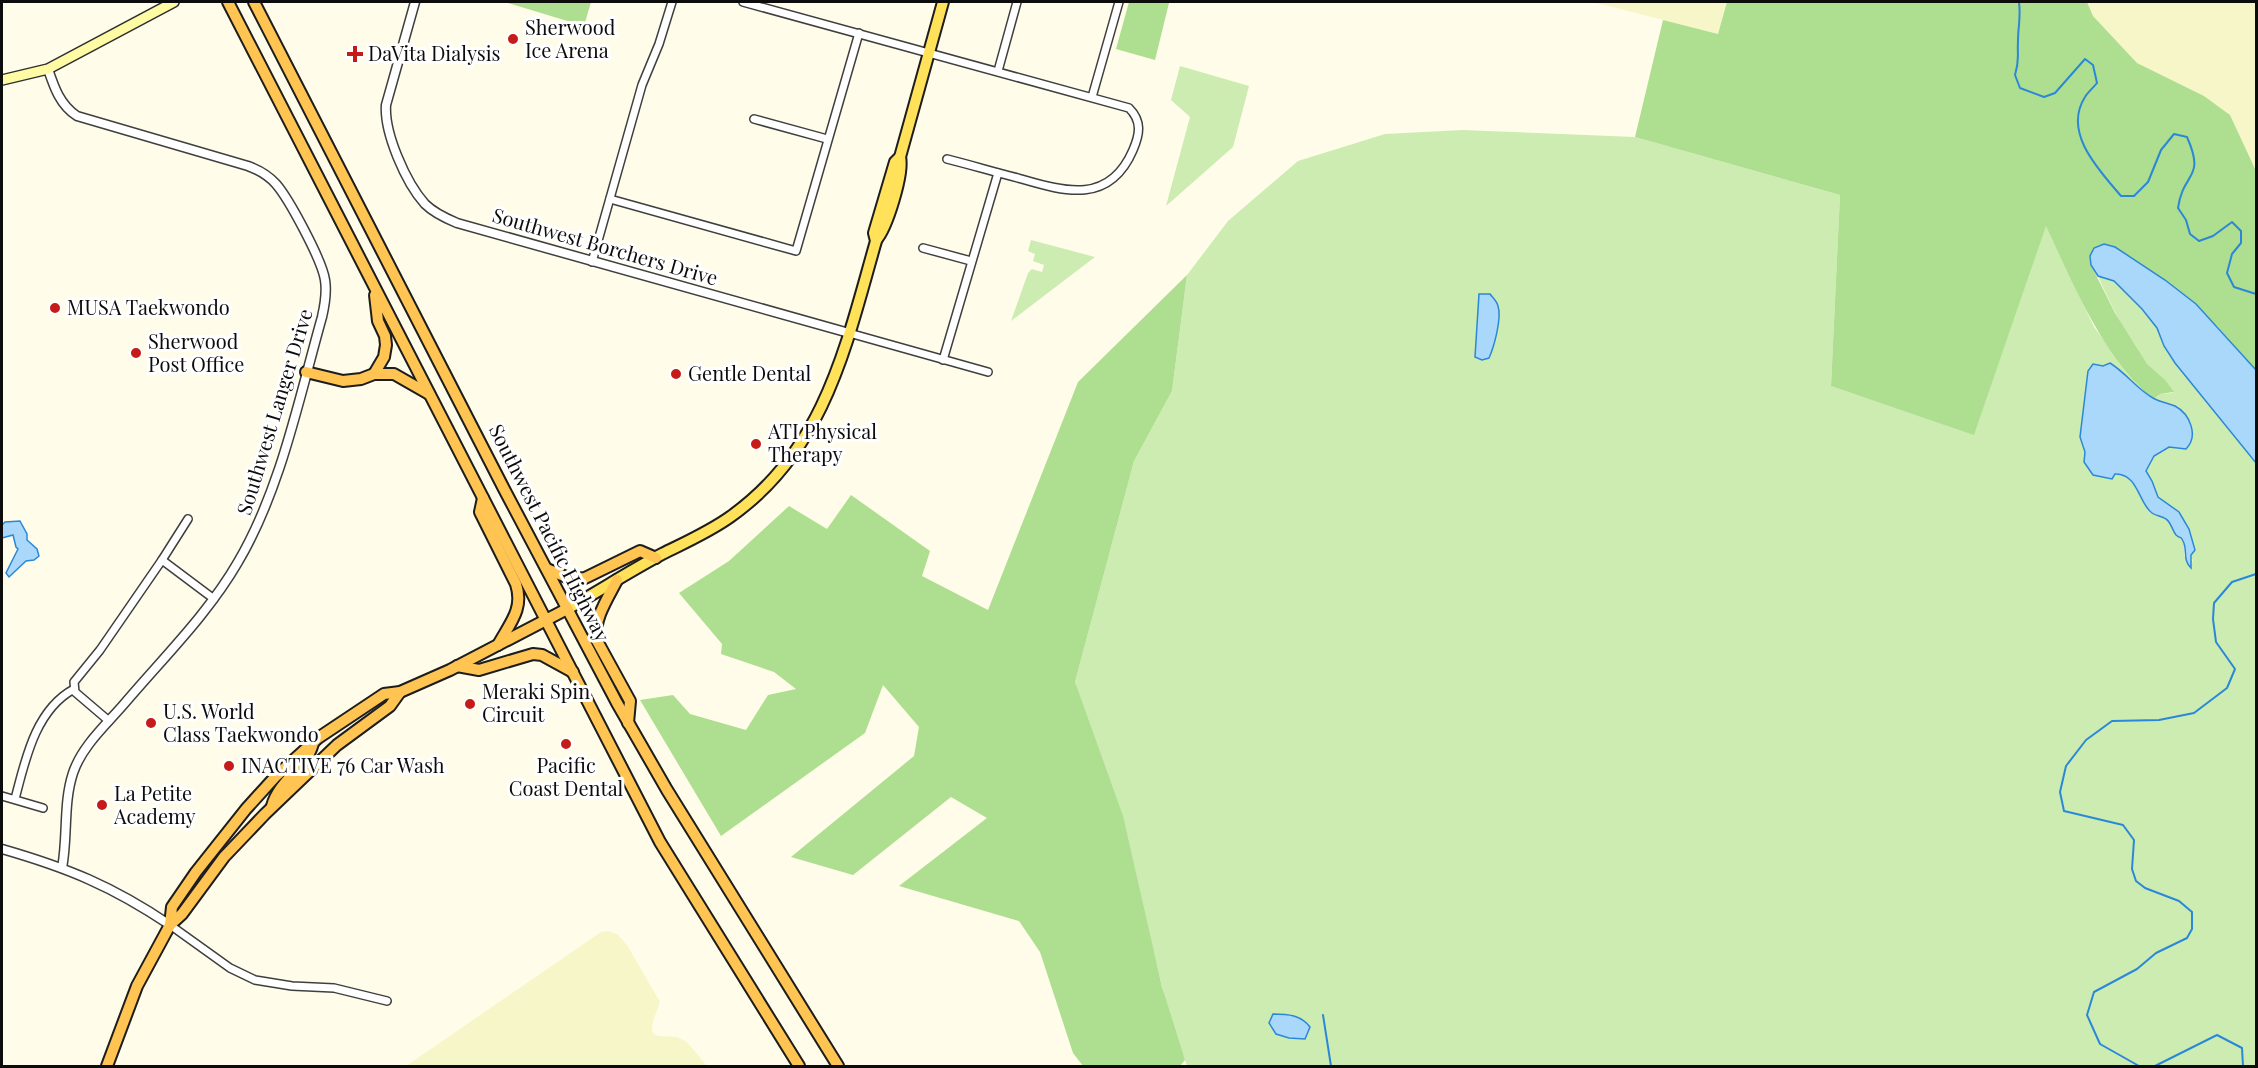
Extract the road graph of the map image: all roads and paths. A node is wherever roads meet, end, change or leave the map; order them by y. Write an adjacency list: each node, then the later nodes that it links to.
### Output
1 (174, 2): 12 (main road)
2 (228, 2): 24 (highway)
3 (254, 2): 35 (highway, Southwest Pacific Highway)
4 (415, 2): 23 (street, Southwest Borchers Drive)
5 (672, 2): 20 (street)
6 (743, 2): 10 (street)
7 (943, 2): 11 (main road)
8 (1017, 2): 13 (street)
9 (1119, 2): 15 (street)
10 (859, 33): 11 (street); 17 (street)
11 (929, 52): 13 (street); 25 (main road)
12 (48, 69): 14 (main road); 27 (street, Southwest Langer Drive)
13 (998, 71): 15 (street)
14 (2, 80)
15 (1092, 97): 19 (street)
16 (754, 119): 17 (street)
17 (827, 139): 20 (street)
18 (947, 159): 19 (street)
19 (998, 173): 22 (street)
20 (610, 199): 23 (street)
21 (923, 248): 22 (street)
22 (971, 261): 26 (street)
23 (592, 262): 25 (street, Southwest Borchers Drive)
24 (374, 286): 29 (highway); 30 (highway)
25 (849, 333): 26 (street, Southwest Borchers Drive); 33 (main road)
26 (943, 360): 28 (street, Southwest Borchers Drive)
27 (306, 372): 29 (highway); 37 (street, Southwest Langer Drive)
28 (988, 372)
29 (374, 374): 30 (highway)
30 (430, 394): 31 (highway)
31 (483, 498): 39 (highway); 40 (highway)
32 (188, 519): 34 (street)
33 (656, 558): 35 (highway); 36 (main road)
34 (162, 560): 37 (street); 43 (street)
35 (547, 569): 38 (highway, Southwest Pacific Highway)
36 (617, 580): 38 (main road); 46 (highway)
37 (214, 599): 45 (street, Southwest Langer Drive)
38 (567, 609): 39 (highway); 46 (highway, Southwest Pacific Highway)
39 (545, 621): 40 (highway); 42 (highway)
40 (497, 645): 41 (highway)
41 (457, 666): 42 (highway); 44 (highway)
42 (573, 672): 57 (highway)
43 (74, 689): 45 (street); 49 (street)
44 (400, 692): 47 (highway); 51 (highway)
45 (109, 720): 53 (street, Southwest Langer Drive)
46 (628, 723): 58 (highway, Southwest Pacific Highway)
47 (313, 742): 51 (highway); 54 (highway)
48 (2, 796): 49 (street)
49 (15, 799): 50 (street)
50 (43, 808)
51 (271, 809): 54 (highway)
52 (2, 849): 53 (street)
53 (62, 868): 54 (street)
54 (170, 925): 55 (street); 56 (highway)
55 (387, 1001)
56 (107, 1066)
57 (799, 1066)
58 (838, 1066)

